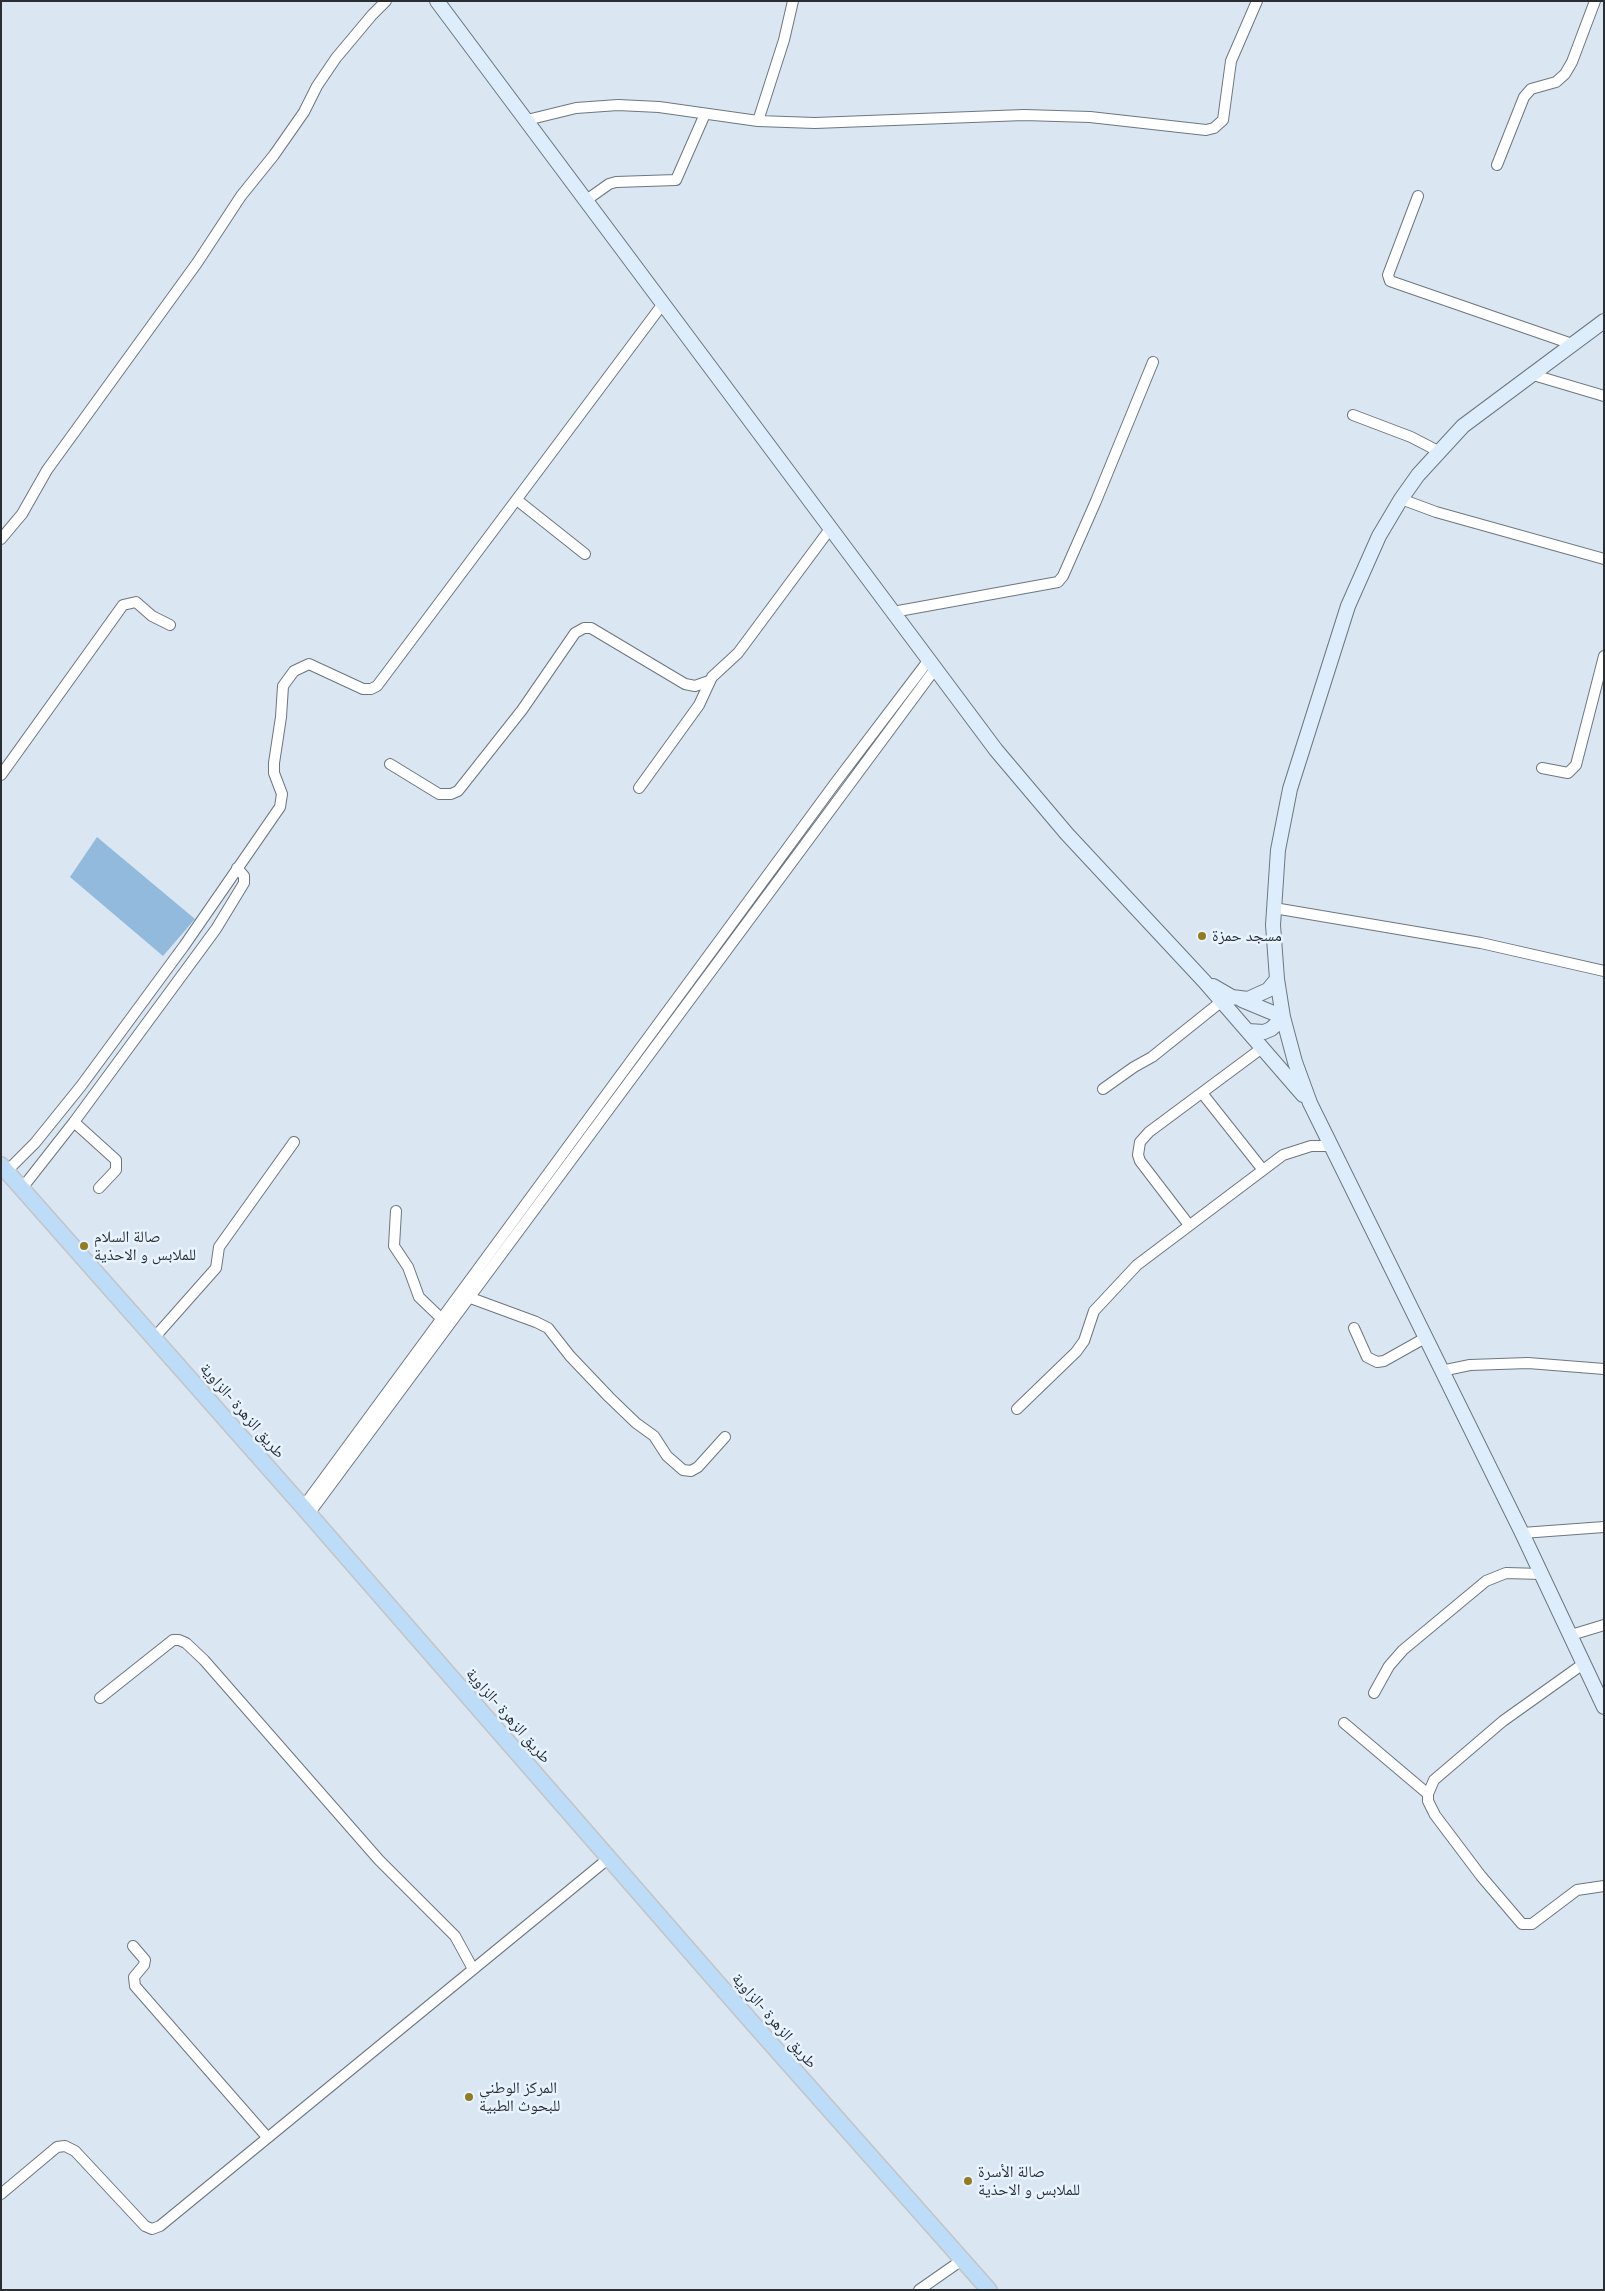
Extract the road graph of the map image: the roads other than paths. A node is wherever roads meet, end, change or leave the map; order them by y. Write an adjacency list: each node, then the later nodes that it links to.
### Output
1 (386, 1): 23 (street)
2 (436, 1): 7 (main road)
3 (793, 1): 8 (street)
4 (1257, 1): 8 (street)
5 (1595, 1): 9 (street)
6 (704, 114): 7 (street); 8 (street); 11 (street)
7 (526, 120): 11 (main road)
8 (758, 121)
9 (1497, 165)
10 (1418, 196): 14 (street)
11 (585, 201): 12 (main road)
12 (662, 305): 21 (street); 22 (main road)
13 (1604, 321): 14 (main road)
14 (1572, 344): 16 (main road)
15 (1153, 362): 26 (street)
16 (1530, 374): 17 (street); 19 (main road)
17 (1604, 396)
18 (1353, 415): 19 (street)
19 (1438, 452): 20 (main road)
20 (1401, 499): 25 (street); 36 (main road)
21 (517, 500): 24 (street); 35 (street)
22 (830, 529): 26 (main road); 30 (street)
23 (1, 539)
24 (585, 554)
25 (1604, 559)
26 (892, 612): 29 (main road)
27 (170, 625): 33 (street)
28 (1604, 656): 32 (street)
29 (931, 665): 39 (main road); 59 (street); 60 (street)
30 (709, 681): 31 (street); 34 (street)
31 (390, 764)
32 (1542, 768)
33 (1, 775)
34 (639, 788)
35 (236, 868): 48 (street); 49 (street)
36 (1274, 908): 37 (street); 38 (main road)
37 (1604, 971)
38 (1277, 979): 40 (main road); 42 (main road)
39 (1204, 981): 40 (main road); 41 (main road)
40 (1241, 999): 42 (main road)
41 (1222, 1001): 43 (main road); 45 (street)
42 (1283, 1017): 43 (main road); 47 (main road)
43 (1248, 1031): 44 (main road)
44 (1262, 1048): 46 (street); 47 (main road)
45 (1103, 1090)
46 (1202, 1093): 54 (street); 58 (street)
47 (1310, 1102): 52 (main road)
48 (74, 1122): 50 (street); 56 (street)
49 (50, 1126): 50 (street); 53 (street)
50 (64, 1135): 55 (street)
51 (294, 1142): 62 (street)
52 (1331, 1146): 54 (street); 63 (main road)
53 (4, 1168): 55 (main road, طريق الزهرة -الزاوية)
54 (1263, 1170): 58 (street)
55 (23, 1187): 62 (main road, طريق الزهرة -الزاوية)
56 (99, 1188)
57 (396, 1211): 60 (street)
58 (1189, 1225): 66 (street)
59 (468, 1297): 60 (street); 67 (street)
60 (444, 1321): 68 (street)
61 (1354, 1328): 63 (street)
62 (154, 1338): 68 (main road, طريق الزهرة -الزاوية)
63 (1425, 1338): 65 (main road)
64 (1604, 1369): 65 (street)
65 (1441, 1370): 70 (main road)
66 (1017, 1409)
67 (725, 1436)
68 (306, 1510): 80 (main road, طريق الزهرة -الزاوية)
69 (1604, 1527): 70 (street)
70 (1522, 1533): 71 (main road)
71 (1542, 1574): 73 (main road); 75 (street)
72 (1604, 1625): 73 (street)
73 (1571, 1635): 74 (main road)
74 (1583, 1664): 77 (main road); 79 (street)
75 (1374, 1693)
76 (100, 1698): 83 (street)
77 (1604, 1707)
78 (1344, 1723): 79 (street)
79 (1428, 1794): 81 (street)
80 (609, 1858): 83 (street); 86 (main road, طريق الزهرة -الزاوية)
81 (1604, 1886)
82 (133, 1946): 84 (street)
83 (473, 1969): 84 (street)
84 (267, 2137): 85 (street)
85 (1, 2194)
86 (962, 2260): 87 (street); 88 (main road, طريق الزهرة -الزاوية)
87 (919, 2290)
88 (989, 2290)

